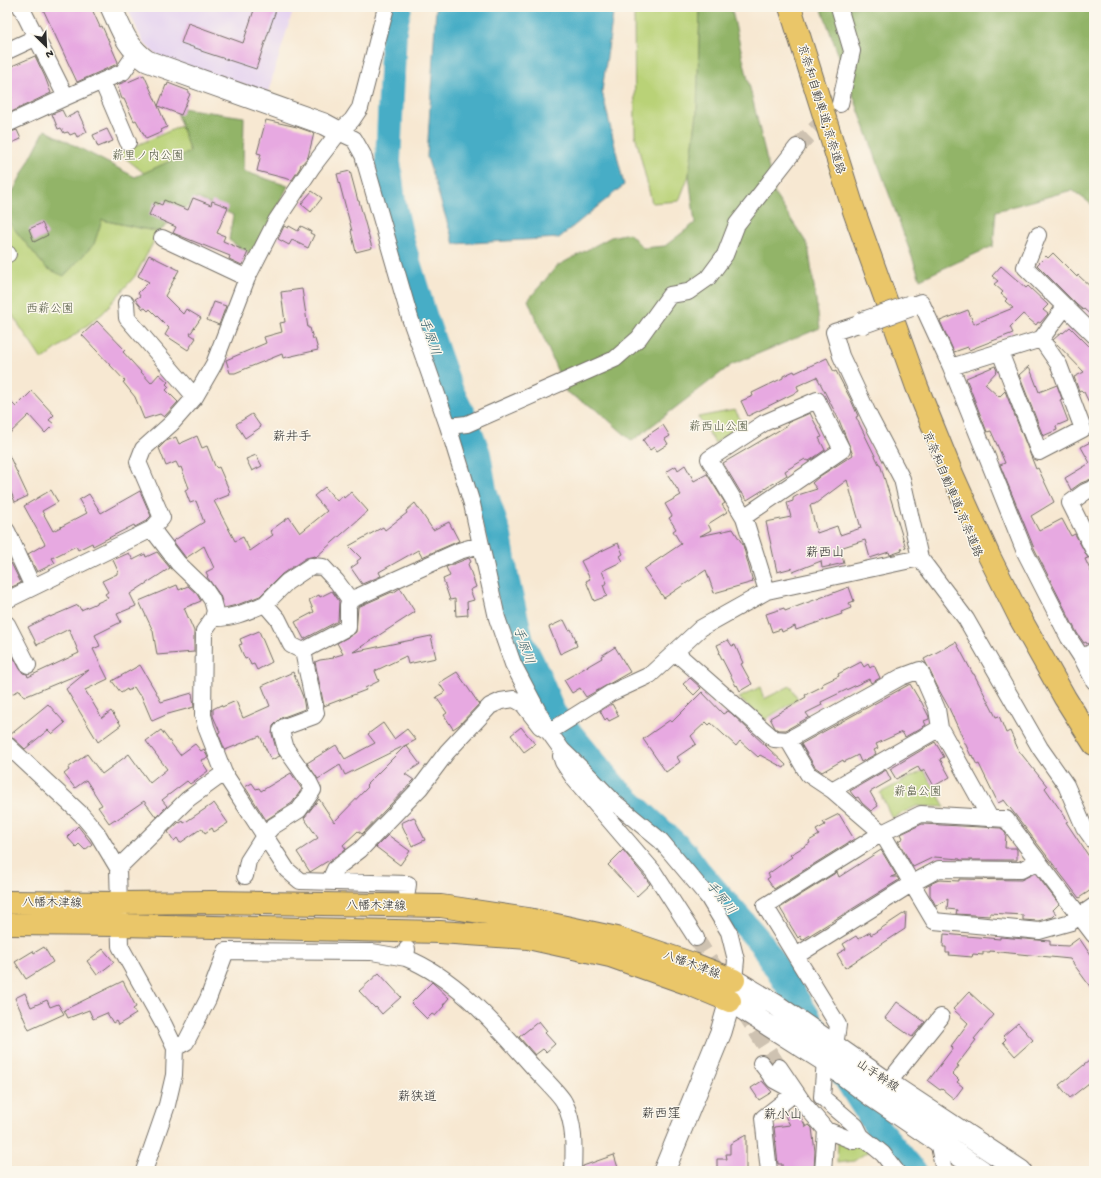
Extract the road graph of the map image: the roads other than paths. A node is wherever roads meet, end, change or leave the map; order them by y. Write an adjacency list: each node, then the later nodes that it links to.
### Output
1 (21, 7): 6 (street)
2 (111, 7): 8 (street)
3 (386, 7): 13 (street)
4 (790, 7): 16 (main road, 京奈和自動車道;京奈道路)
5 (839, 7): 11 (street)
6 (37, 37): 7 (street); 10 (street)
7 (7, 51)
8 (136, 53): 9 (street); 13 (street)
9 (102, 81): 10 (street); 14 (street)
10 (66, 97): 12 (street)
11 (840, 104)
12 (7, 124)
13 (339, 132): 19 (street); 29 (street)
14 (128, 142)
15 (797, 147): 29 (street)
16 (854, 211): 53 (main road, 京奈和自動車道;京奈道路); 54 (main road, 京奈和自動車道;京奈道路)
17 (1038, 235): 22 (street)
18 (162, 238): 19 (street)
19 (247, 278): 28 (street)
20 (126, 303): 28 (street)
21 (910, 306): 23 (street, bridge); 27 (street)
22 (1065, 307): 24 (street); 25 (street)
23 (862, 323): 36 (street)
24 (1094, 335)
25 (1041, 339): 26 (street); 26 (street)
26 (1000, 352): 27 (street)
27 (951, 367): 46 (street)
28 (195, 397): 32 (street)
29 (448, 426): 34 (street)
30 (1094, 488): 35 (street)
31 (744, 517): 31 (street); 38 (street)
32 (152, 529): 37 (street); 42 (street)
33 (7, 531): 37 (street)
34 (480, 545): 39 (street); 50 (street)
35 (1094, 551)
36 (920, 558): 38 (street); 60 (street)
37 (33, 587): 40 (street)
38 (767, 591): 45 (street)
39 (352, 598): 41 (street); 44 (street)
40 (7, 600)
41 (265, 604): 42 (street); 44 (street)
42 (213, 618): 55 (street)
43 (7, 624): 47 (street)
44 (303, 651): 59 (street)
45 (675, 652): 50 (street); 51 (street)
46 (1088, 655): 48 (street)
47 (28, 665)
48 (1094, 681)
49 (940, 728): 51 (street); 56 (street); 57 (street)
50 (554, 734): 64 (street); 74 (street); 76 (street)
51 (788, 740): 56 (street)
52 (7, 744): 62 (street)
53 (1094, 744)
54 (1094, 759)
55 (224, 773): 59 (street); 62 (street)
56 (832, 790): 58 (street)
57 (990, 818): 58 (street); 61 (street)
58 (882, 834): 65 (street); 75 (street)
59 (264, 836): 63 (street); 64 (street)
60 (1094, 842)
61 (1038, 860): 65 (street); 70 (street)
62 (118, 868): 68 (street)
63 (245, 876)
64 (329, 882): 66 (street)
65 (911, 884): 70 (street); 75 (street)
66 (407, 892)
67 (7, 902): 68 (main road, 八幡木津線)
68 (119, 903): 72 (street); 76 (main road, 八幡木津線)
69 (1094, 906): 70 (street)
70 (1079, 916): 73 (street)
71 (7, 924): 72 (main road, 八幡木津線)
72 (119, 925): 77 (main road, 八幡木津線); 79 (street)
73 (1094, 935)
74 (696, 938)
75 (796, 956): 80 (street)
76 (734, 980): 77 (street); 80 (street, 山手幹線)
77 (730, 1001): 80 (street, 山手幹線); 90 (street)
78 (941, 1017): 83 (street)
79 (175, 1048): 88 (street); 89 (street)
80 (830, 1054): 83 (street, 山手幹線); 86 (street); 87 (street, 山手幹線)
81 (761, 1063): 84 (street)
82 (779, 1067): 84 (street)
83 (888, 1082): 96 (street, 山手幹線)
84 (796, 1092): 85 (street); 91 (street)
85 (826, 1130): 86 (street); 92 (street)
86 (861, 1136): 93 (street)
87 (938, 1141): 94 (street); 95 (street, 山手幹線)
88 (144, 1171)
89 (573, 1171)
90 (664, 1171)
91 (770, 1171)
92 (823, 1171)
93 (896, 1171)
94 (944, 1171)
95 (982, 1171)
96 (1021, 1171)

